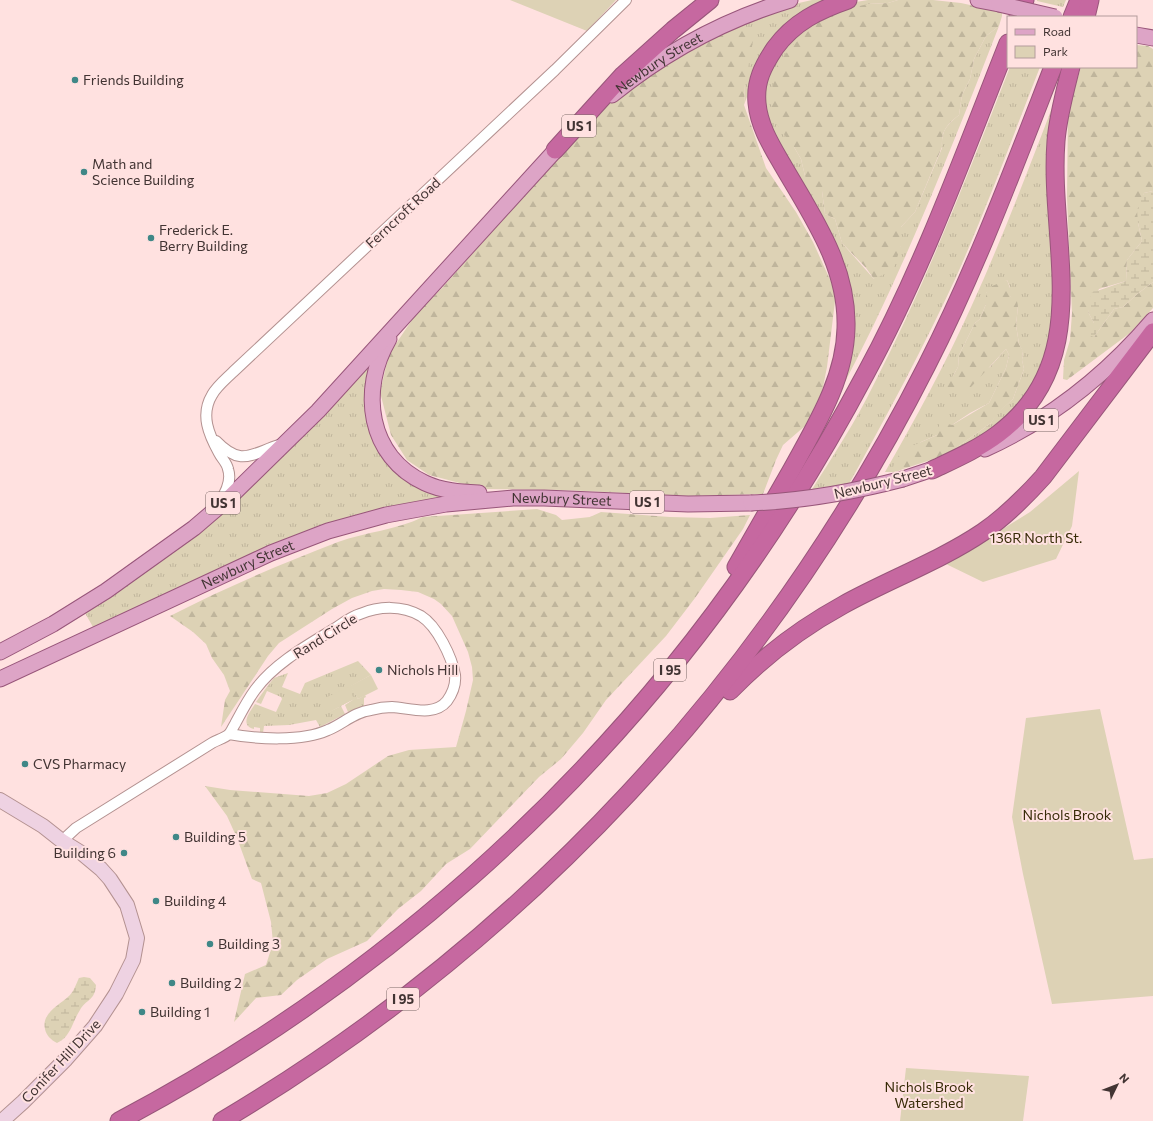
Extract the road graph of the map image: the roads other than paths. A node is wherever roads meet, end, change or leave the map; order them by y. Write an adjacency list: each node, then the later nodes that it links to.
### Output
1 (626, 0): 22 (street, Ferncroft Road)
2 (710, 0): 18 (highway)
3 (790, 0): 18 (main road, Newbury Street / US 1)
4 (848, 0): 27 (highway)
5 (978, 0): 10 (main road, bridge)
6 (1025, 0): 9 (highway)
7 (1079, 0): 11 (highway)
8 (1090, 0): 12 (highway)
9 (1018, 16)
10 (1051, 16)
11 (1072, 16)
12 (1086, 16)
13 (1137, 35): 14 (main road)
14 (1153, 38)
15 (1007, 45): 27 (highway, I 95)
16 (1053, 68): 31 (highway, I 95)
17 (1071, 68): 24 (highway)
18 (555, 150): 19 (main road, Newbury Street / US 1)
19 (410, 309): 23 (main road, Newbury Street / US 1); 25 (main road)
20 (1153, 320): 24 (main road, Newbury Street / US 1)
21 (1153, 332): 31 (highway)
22 (212, 437): 23 (street, Ferncroft Road); 26 (street, Ferncroft Road)
23 (286, 443): 26 (main road, Newbury Street / US 1)
24 (932, 470): 25 (main road, Newbury Street / US 1, bridge)
25 (544, 498): 29 (main road, Newbury Street / US 1)
26 (213, 511): 28 (main road, Newbury Street / US 1)
27 (698, 635): 35 (highway, I 95)
28 (0, 652)
29 (0, 679)
30 (229, 734): 30 (street, Rand Circle); 33 (street)
31 (634, 788): 36 (highway, I 95)
32 (0, 800): 33 (street, Conifer Hill Drive)
33 (62, 841): 34 (street, Conifer Hill Drive)
34 (2, 1121)
35 (119, 1121)
36 (222, 1121)

